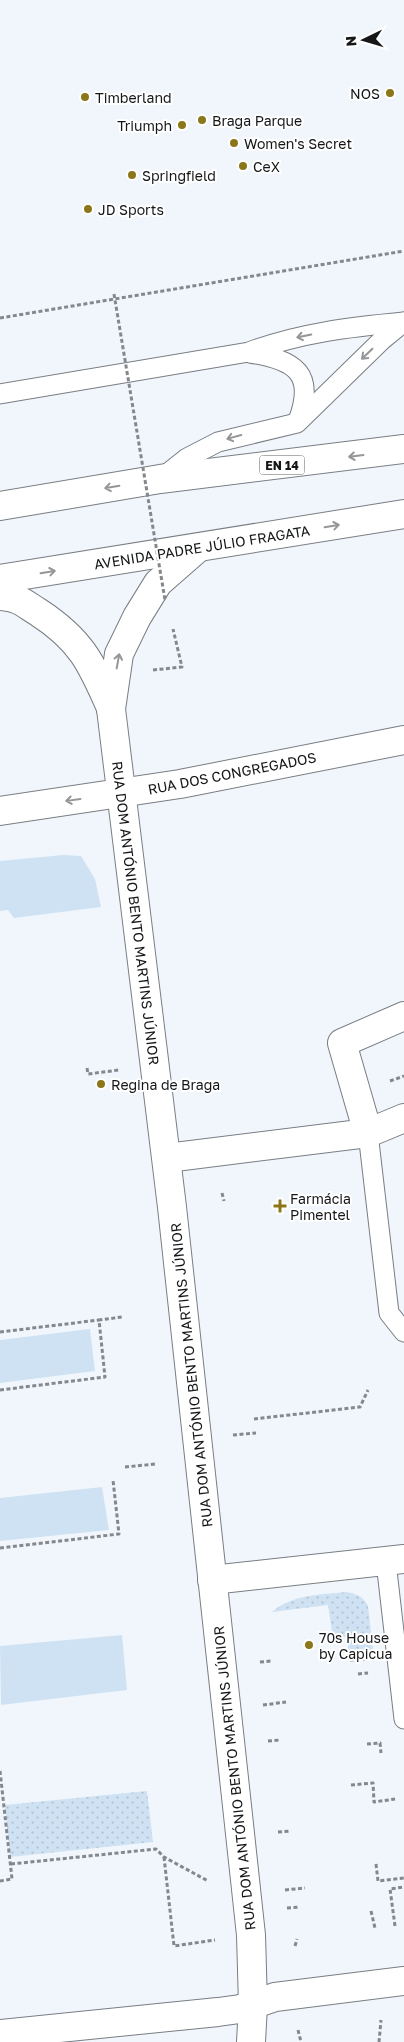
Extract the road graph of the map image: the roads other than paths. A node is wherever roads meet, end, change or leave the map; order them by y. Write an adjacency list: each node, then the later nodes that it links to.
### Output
1 (404, 322): 2 (lane, one-way to 2); 4 (lane, one-way to 4)
2 (249, 352): 3 (lane); 4 (lane)
3 (0, 394)
4 (297, 423): 6 (lane, one-way to 6)
5 (404, 450): 6 (main road, EN 14, one-way to 6)
6 (160, 479): 7 (main road, EN 14, one-way to 7)
7 (0, 506)
8 (404, 514): 9 (main road, AVENIDA PADRE JÚLIO FRAGATA, one-way to 8)
9 (198, 548): 10 (main road, AVENIDA PADRE JÚLIO FRAGATA, one-way to 9); 12 (main road, one-way to 9)
10 (0, 579)
11 (0, 596): 12 (main road)
12 (111, 709): 14 (main road, RUA DOM ANTÓNIO BENTO MARTINS JÚNIOR)
13 (404, 740): 14 (main road, RUA DOS CONGREGADOS)
14 (121, 793): 15 (main road, RUA DOS CONGREGADOS, one-way to 15); 19 (main road, RUA DOM ANTÓNIO BENTO MARTINS JÚNIOR)
15 (0, 811)
16 (404, 1016): 18 (main road)
17 (404, 1118): 18 (main road)
18 (368, 1133): 19 (main road); 20 (lane)
19 (167, 1158): 22 (main road, RUA DOM ANTÓNIO BENTO MARTINS JÚNIOR)
20 (404, 1332)
21 (395, 1560): 22 (main road); 23 (lane)
22 (212, 1580): 25 (main road, RUA DOM ANTÓNIO BENTO MARTINS JÚNIOR)
23 (404, 1719)
24 (404, 1981): 25 (main road)
25 (253, 2005): 26 (main road); 27 (main road, RUA DOM ANTÓNIO BENTO MARTINS JÚNIOR)
26 (0, 2034)
27 (251, 2042)

